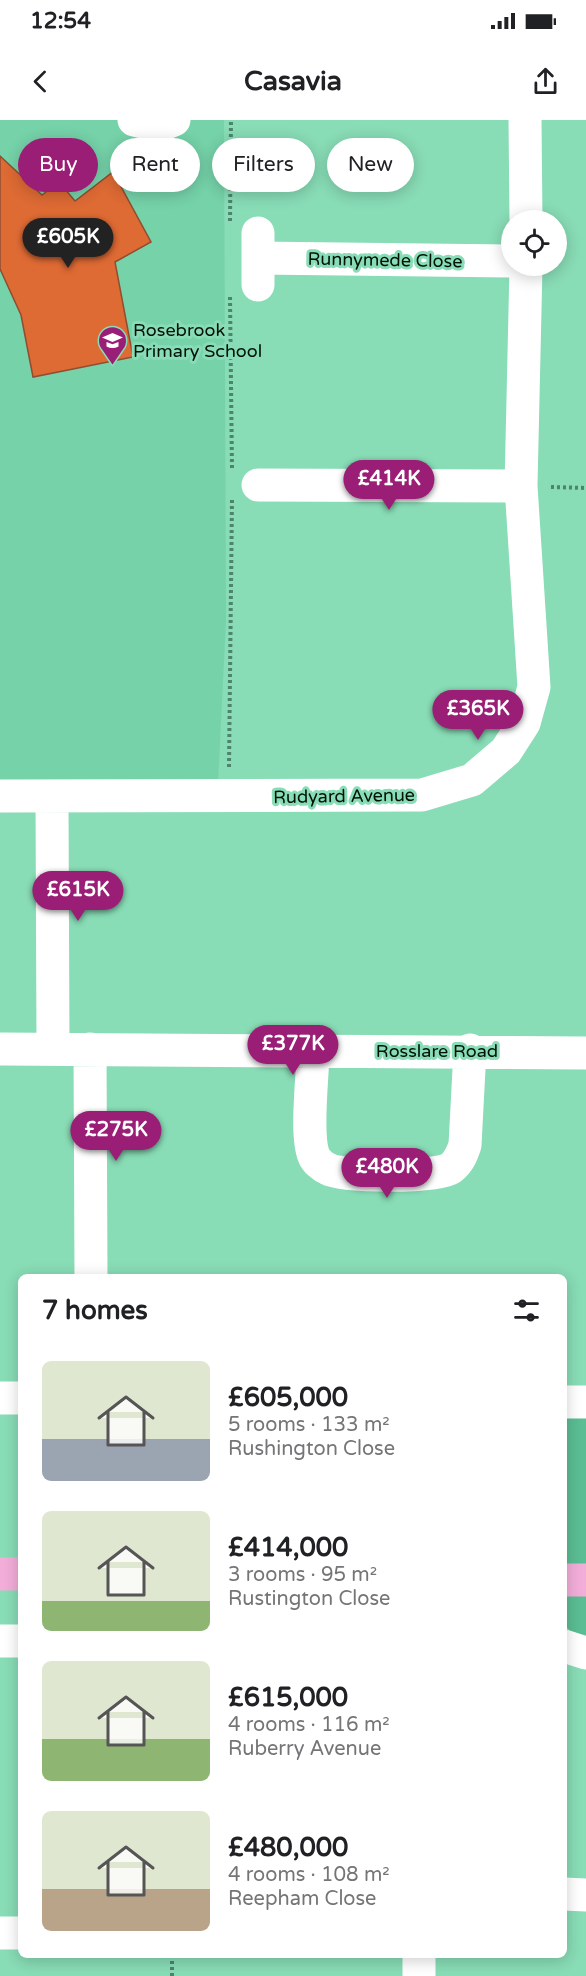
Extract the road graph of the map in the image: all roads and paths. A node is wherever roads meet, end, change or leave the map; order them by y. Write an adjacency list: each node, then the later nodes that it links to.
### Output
1 (134, 120): 2 (street)
2 (174, 120)
3 (231, 120): 6 (path)
4 (525, 120): 5 (street)
5 (526, 210)
6 (247, 258): 7 (street, Runnymede Close); 10 (path)
7 (501, 261)
8 (526, 276): 9 (street, Rudyard Avenue)
9 (521, 486): 10 (street); 11 (path); 14 (street, Rudyard Avenue)
10 (247, 487): 14 (path)
11 (586, 488)
12 (0, 796): 13 (street, Rudyard Avenue)
13 (52, 797): 14 (street, Rudyard Avenue); 15 (street)
14 (228, 798)
15 (53, 1048): 16 (street, Rosslare Road); 17 (street, Rosslare Road)
16 (0, 1049)
17 (90, 1049): 19 (street, Rosslare Road); 21 (street)
18 (470, 1050): 19 (street, Rosslare Road); 19 (street); 20 (street, Rosslare Road)
19 (313, 1051)
20 (586, 1053)
21 (91, 1274)
22 (0, 1398): 23 (street)
23 (18, 1398)
24 (567, 1402): 25 (street)
25 (586, 1402)
26 (0, 1574): 27 (main road)
27 (18, 1574)
28 (567, 1580): 29 (main road)
29 (586, 1580)
30 (0, 1641): 31 (street)
31 (18, 1641)
32 (567, 1647): 33 (street)
33 (586, 1653)
34 (567, 1894): 35 (street)
35 (586, 1894)
36 (0, 1933): 37 (street)
37 (18, 1933)
38 (172, 1958): 40 (path)
39 (419, 1958): 41 (street)
40 (172, 1976)
41 (419, 1976)

